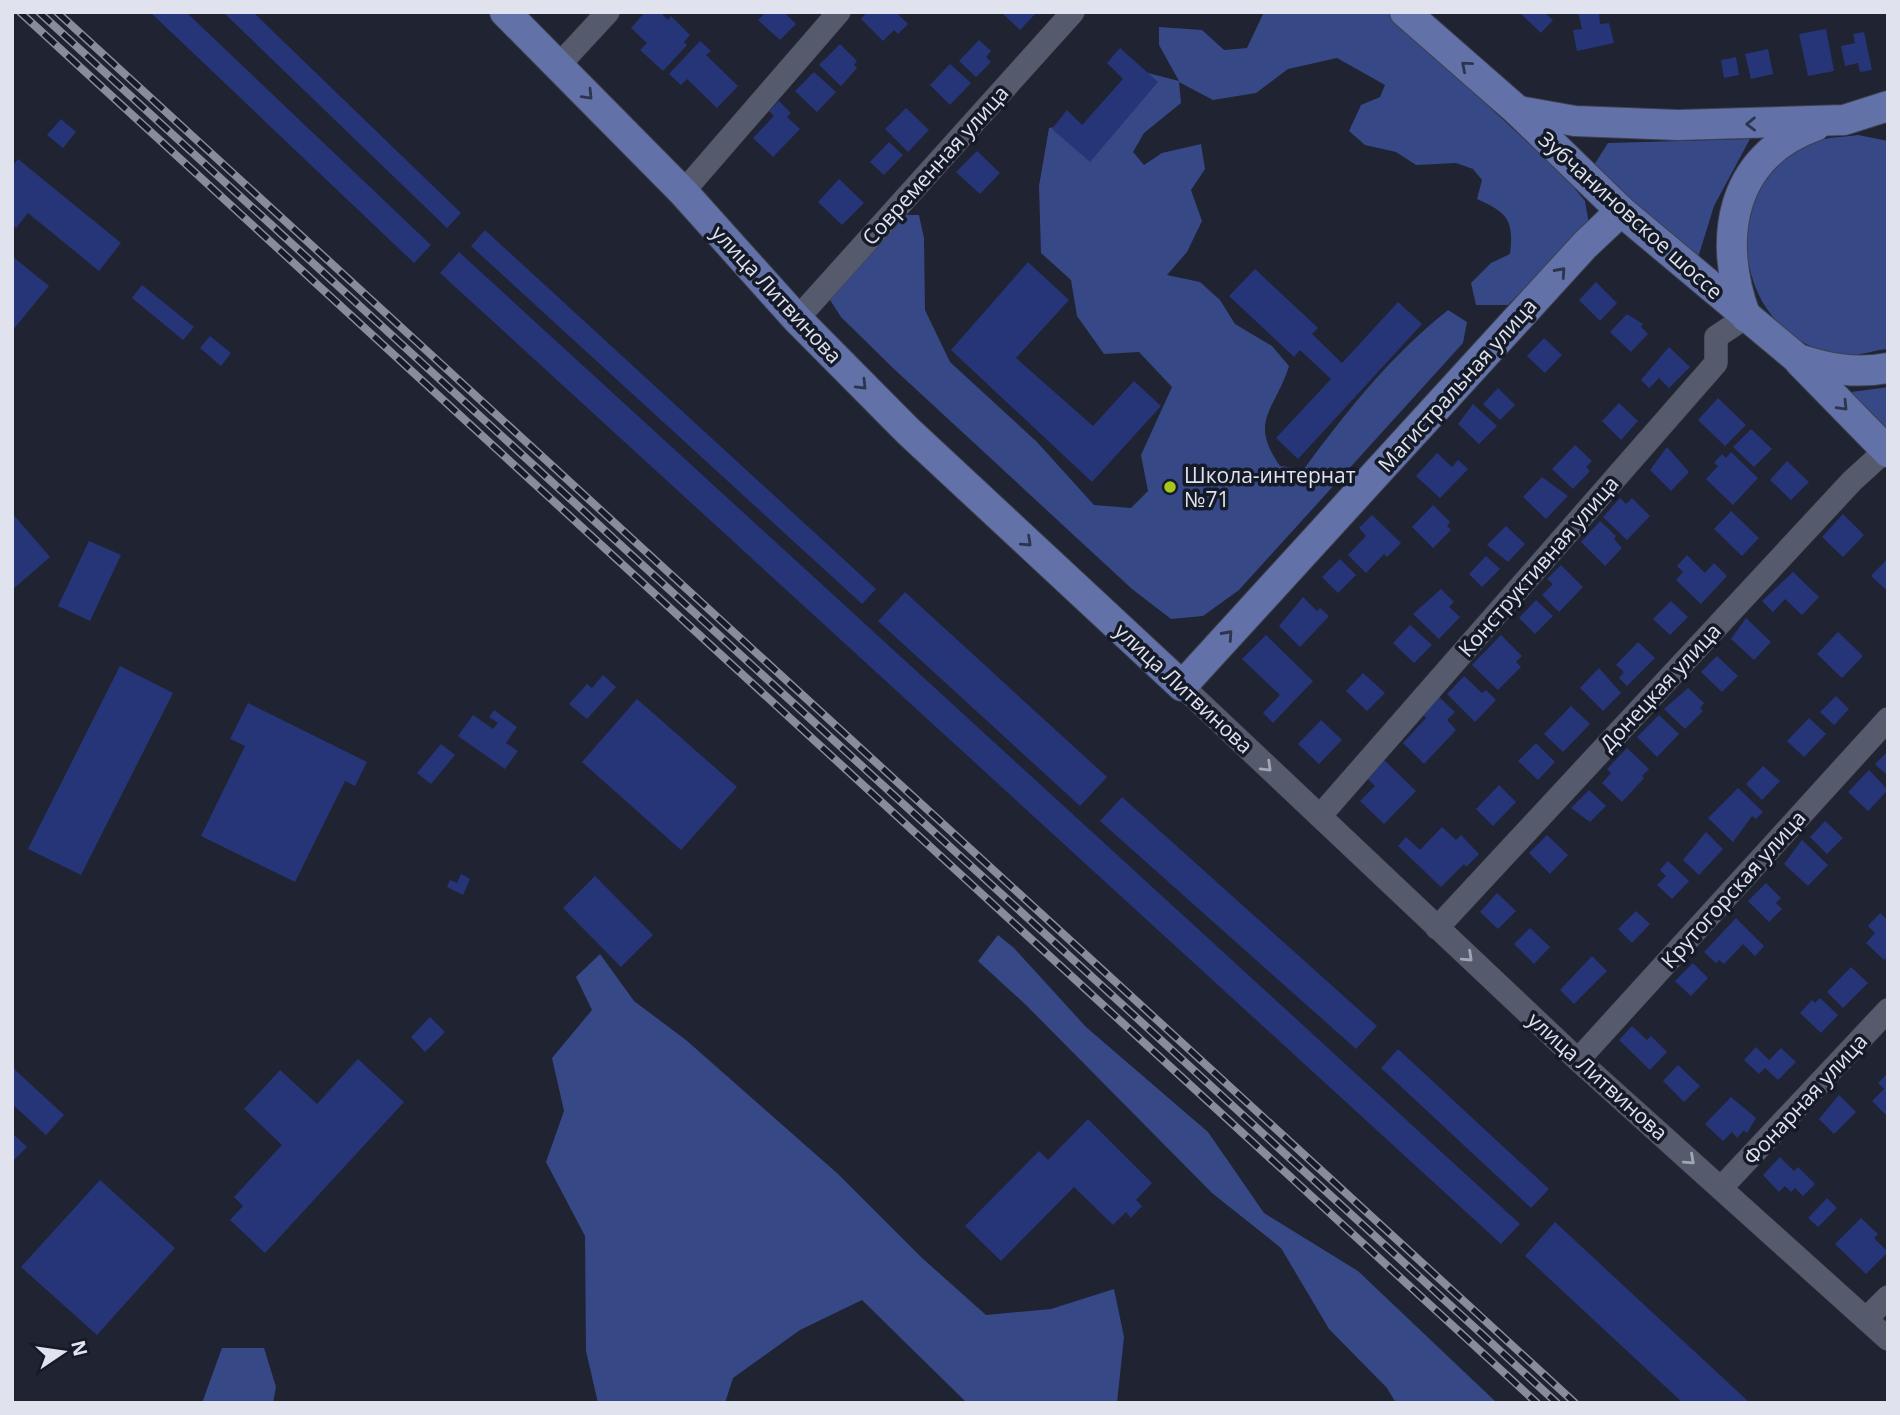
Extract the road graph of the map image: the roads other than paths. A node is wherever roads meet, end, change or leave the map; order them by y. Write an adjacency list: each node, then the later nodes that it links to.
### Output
1 (505, 12): 6 (main road, улица Литвинова)
2 (608, 12): 6 (street)
3 (839, 12): 11 (street)
4 (1073, 12): 14 (street, Современная улица)
5 (1412, 15): 8 (main road, Зубчаниновское шоссе, one-way to 5)
6 (559, 65): 11 (main road, улица Литвинова, one-way to 11)
7 (1888, 106): 9 (main road)
8 (1518, 111): 9 (main road, Зубчаниновское шоссе, one-way to 8); 12 (main road, Зубчаниновское шоссе)
9 (1844, 120): 10 (main road); 13 (main road)
10 (1888, 125)
11 (683, 192): 14 (main road, улица Литвинова)
12 (1621, 211): 13 (main road, Зубчаниновское шоссе); 18 (main road, Магистральная улица, one-way to 12)
13 (1746, 317): 15 (main road, Зубчаниновское шоссе); 20 (street, Конструктивная улица)
14 (797, 319): 18 (main road, улица Литвинова, one-way to 18)
15 (1797, 359): 16 (main road); 17 (main road, one-way to 17)
16 (1888, 368)
17 (1887, 451): 21 (street, Донецкая улица)
18 (1182, 686): 20 (street, улица Литвинова, one-way to 20)
19 (1888, 719): 23 (street, Крутогорская улица)
20 (1320, 816): 21 (street, улица Литвинова)
21 (1437, 928): 23 (street, улица Литвинова, one-way to 23)
22 (1888, 1010): 24 (street, Фонарная улица)
23 (1578, 1059): 24 (street, улица Литвинова, one-way to 24)
24 (1721, 1188): 26 (street, улица Литвинова)
25 (1888, 1297): 26 (street)
26 (1867, 1319): 27 (street, улица Литвинова)
27 (1888, 1339)

